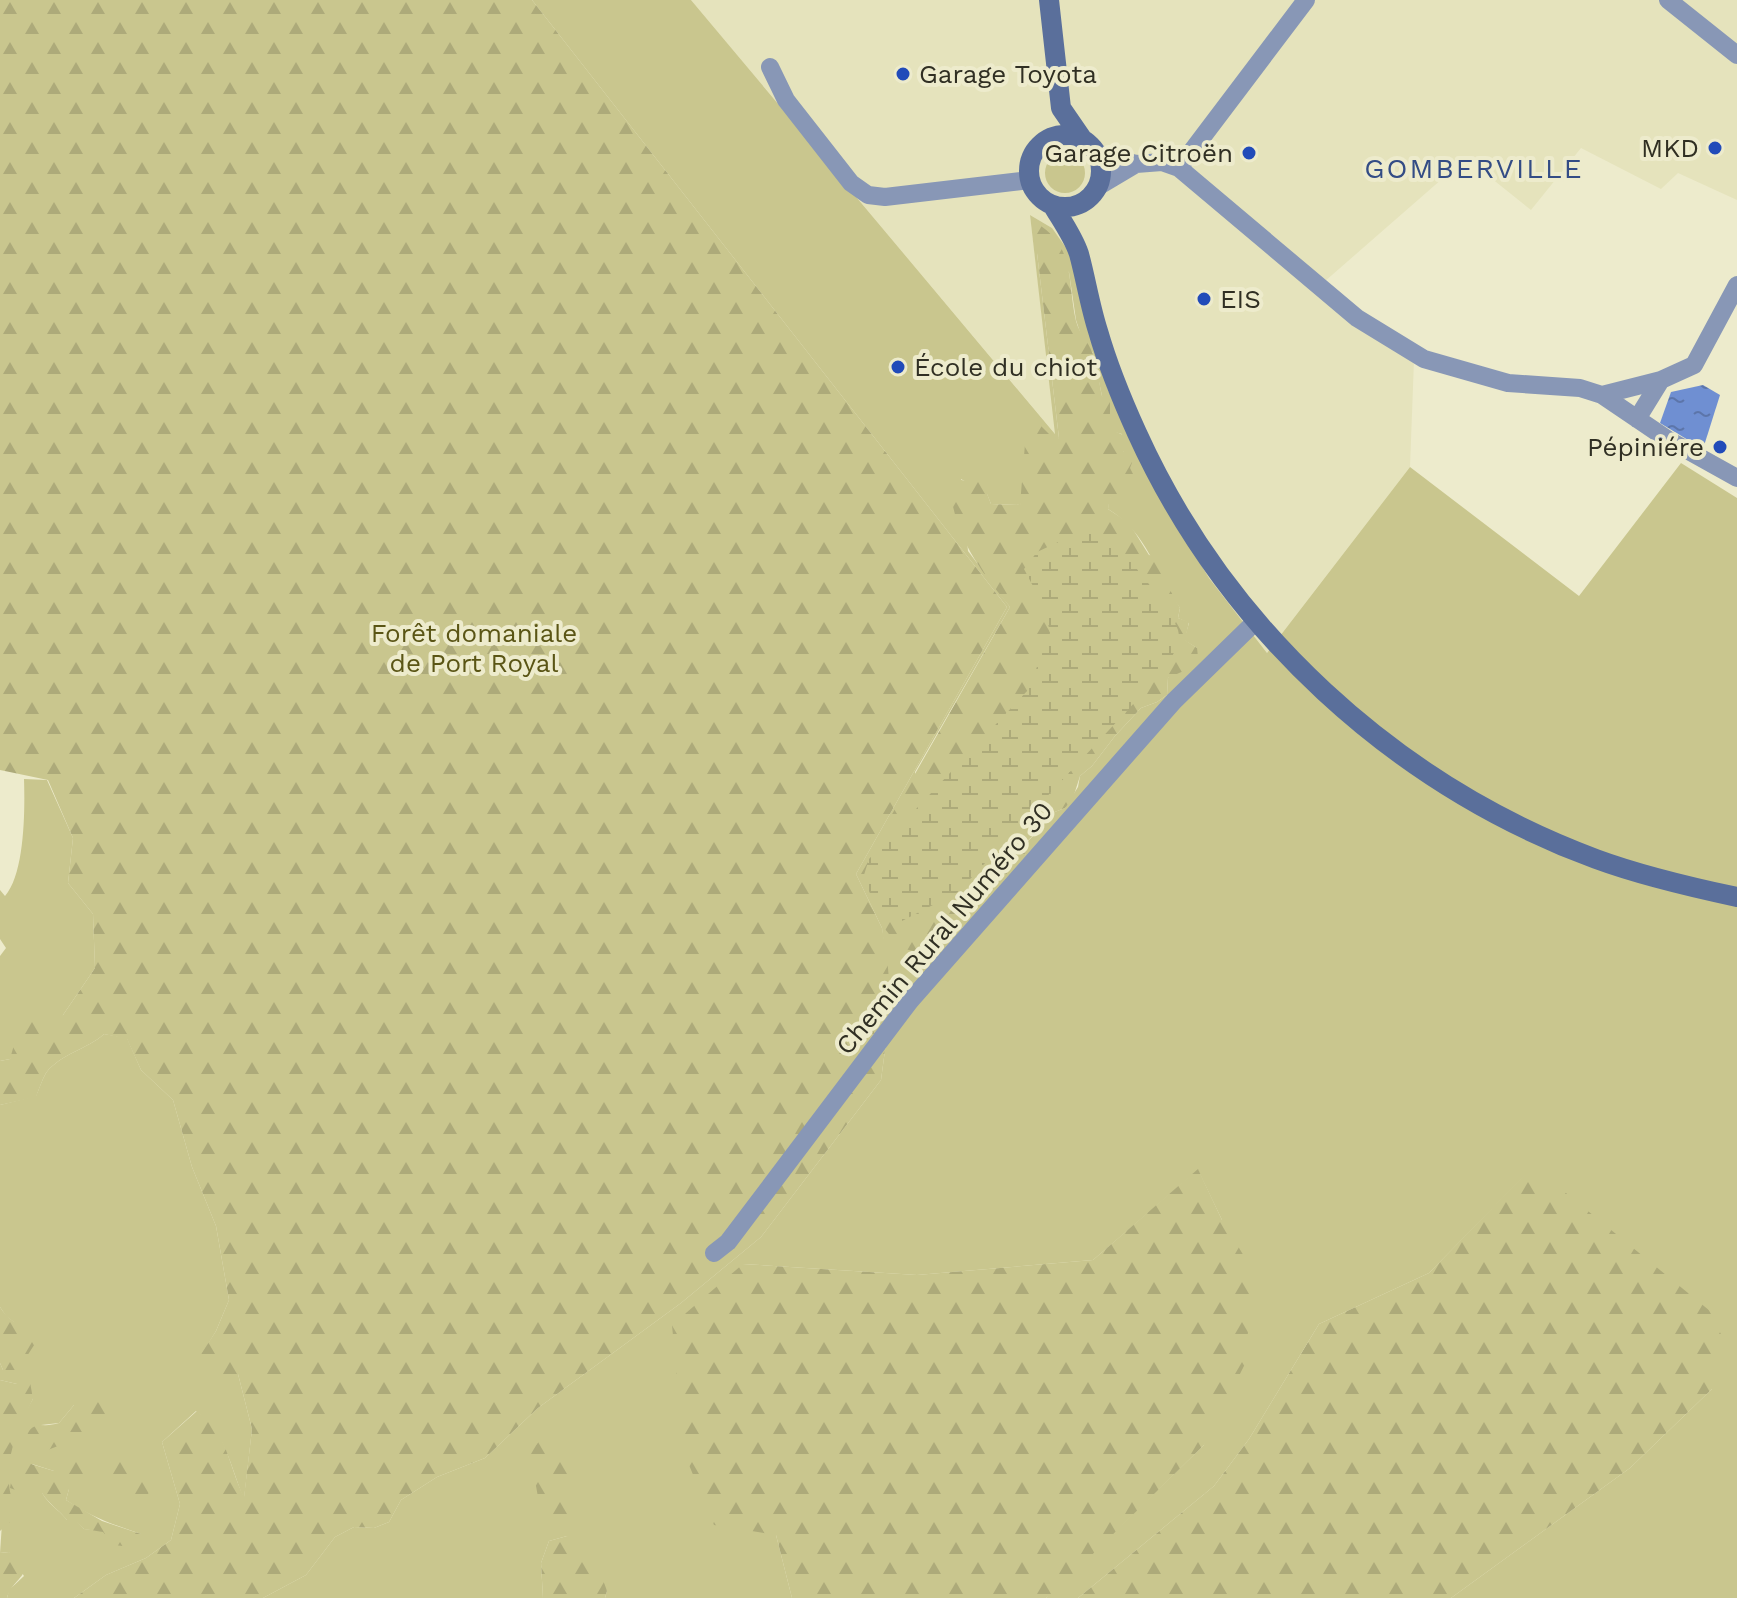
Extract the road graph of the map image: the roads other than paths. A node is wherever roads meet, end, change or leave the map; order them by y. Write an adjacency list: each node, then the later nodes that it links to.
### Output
1 (1049, 0): 6 (main road)
2 (1306, 0): 10 (street)
3 (1668, 0): 4 (street)
4 (1737, 55)
5 (770, 67): 11 (street)
6 (1061, 108): 7 (main road); 8 (main road)
7 (1045, 141): 8 (main road); 11 (main road)
8 (1091, 147): 9 (street); 12 (main road)
9 (1136, 164): 10 (street); 12 (street)
10 (1179, 168): 17 (street)
11 (1030, 180): 13 (main road)
12 (1092, 194): 13 (main road); 14 (main road)
13 (1053, 206): 14 (main road)
14 (1078, 252): 20 (main road)
15 (1737, 285): 16 (street)
16 (1661, 380): 17 (street); 18 (street)
17 (1602, 395): 18 (street)
18 (1637, 419): 19 (street)
19 (1737, 478)
20 (1256, 621): 21 (main road); 22 (street, Chemin Rural Numéro 30)
21 (1737, 897)
22 (714, 1253)

